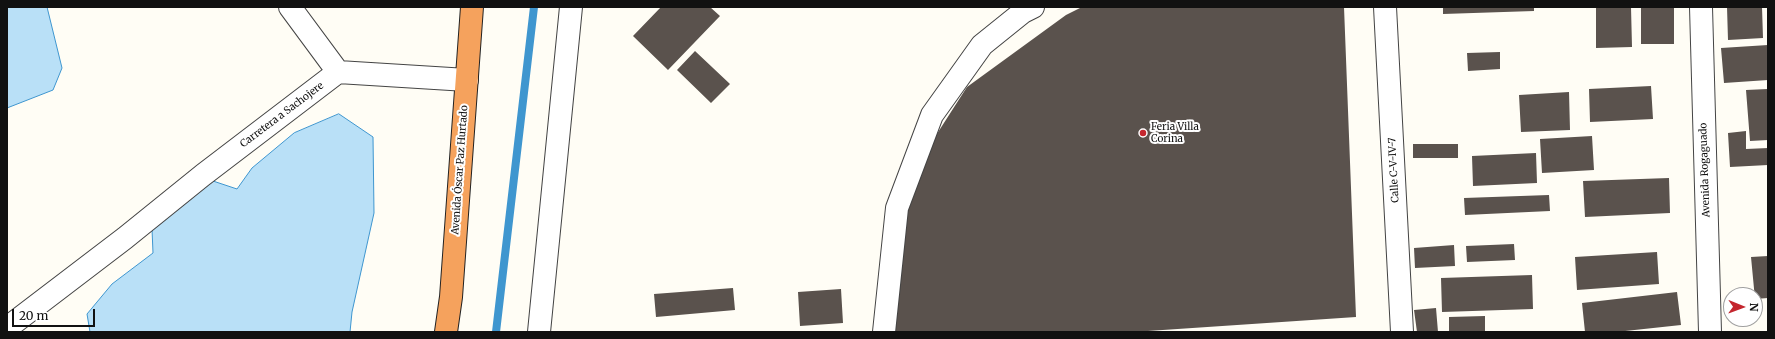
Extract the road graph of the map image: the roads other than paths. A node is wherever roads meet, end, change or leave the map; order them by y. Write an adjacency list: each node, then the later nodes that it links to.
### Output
1 (290, 7): 7 (street)
2 (472, 7): 8 (highway, Avenida Óscar Paz Hurtado)
3 (571, 7): 11 (street)
4 (1033, 7): 12 (street)
5 (1385, 7): 13 (street, Calle C-V-IV-7)
6 (1701, 7): 14 (street, Avenida Rogaguado)
7 (338, 72): 8 (street); 9 (street, Carretera a Sachojere)
8 (467, 80): 10 (highway, Avenida Óscar Paz Hurtado)
9 (7, 328)
10 (446, 332)
11 (539, 332)
12 (884, 332)
13 (1402, 332)
14 (1710, 332)

